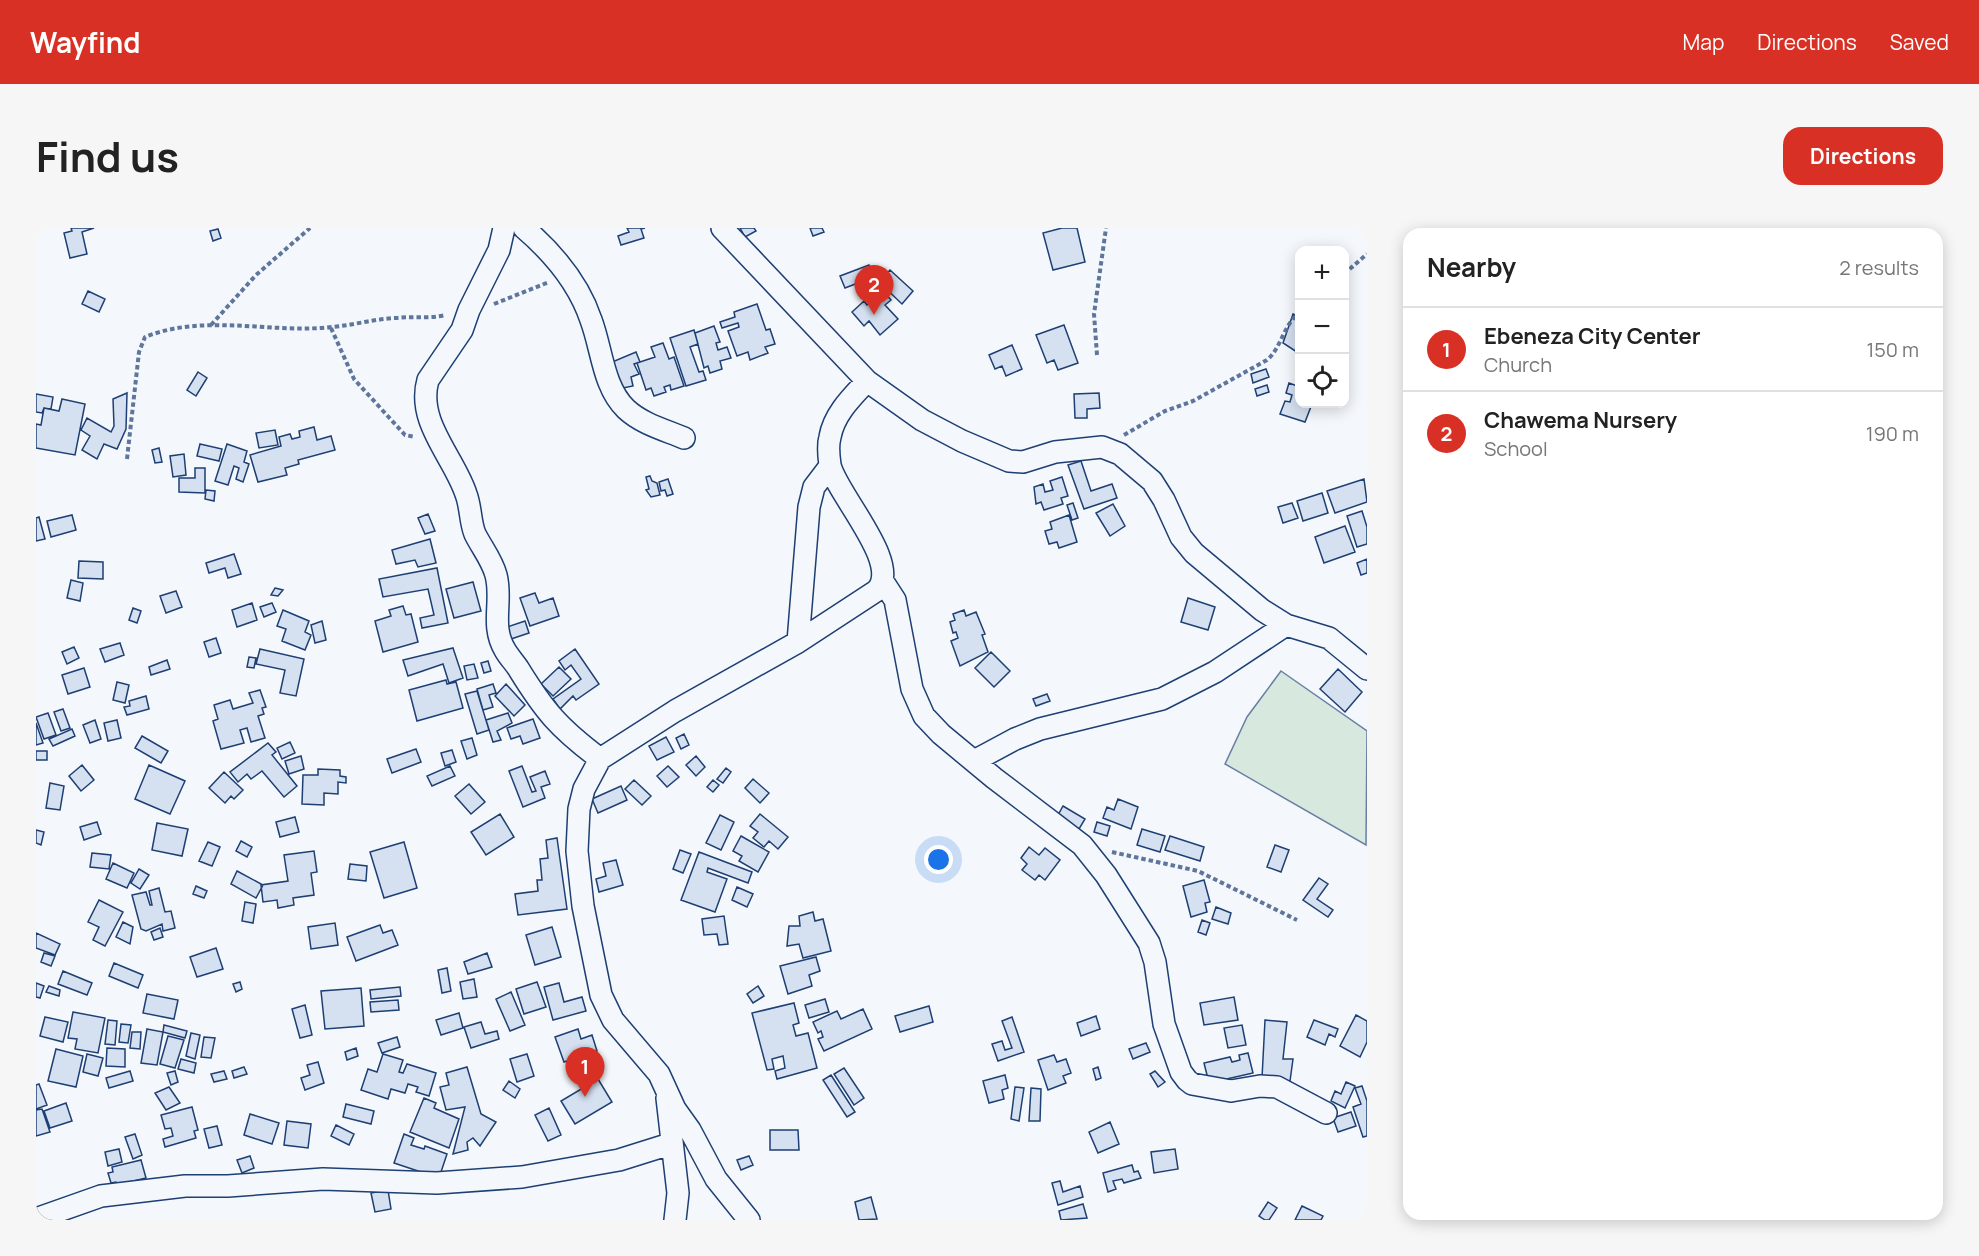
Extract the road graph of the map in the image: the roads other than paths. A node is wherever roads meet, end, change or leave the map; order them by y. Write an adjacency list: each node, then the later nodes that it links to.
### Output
1 (504, 228): 11 (street)
2 (524, 228): 5 (street)
3 (722, 228): 4 (street)
4 (867, 381): 6 (street); 8 (street)
5 (684, 438)
6 (830, 466): 7 (street); 9 (street)
7 (884, 583): 9 (street); 12 (street)
8 (1286, 625): 10 (street); 12 (street)
9 (798, 642): 11 (street)
10 (1367, 669)
11 (600, 759): 13 (street)
12 (974, 761): 14 (street)
13 (667, 1094): 15 (street); 18 (street)
14 (1326, 1113)
15 (670, 1144): 16 (street); 17 (street)
16 (36, 1219)
17 (675, 1220)
18 (749, 1220)

